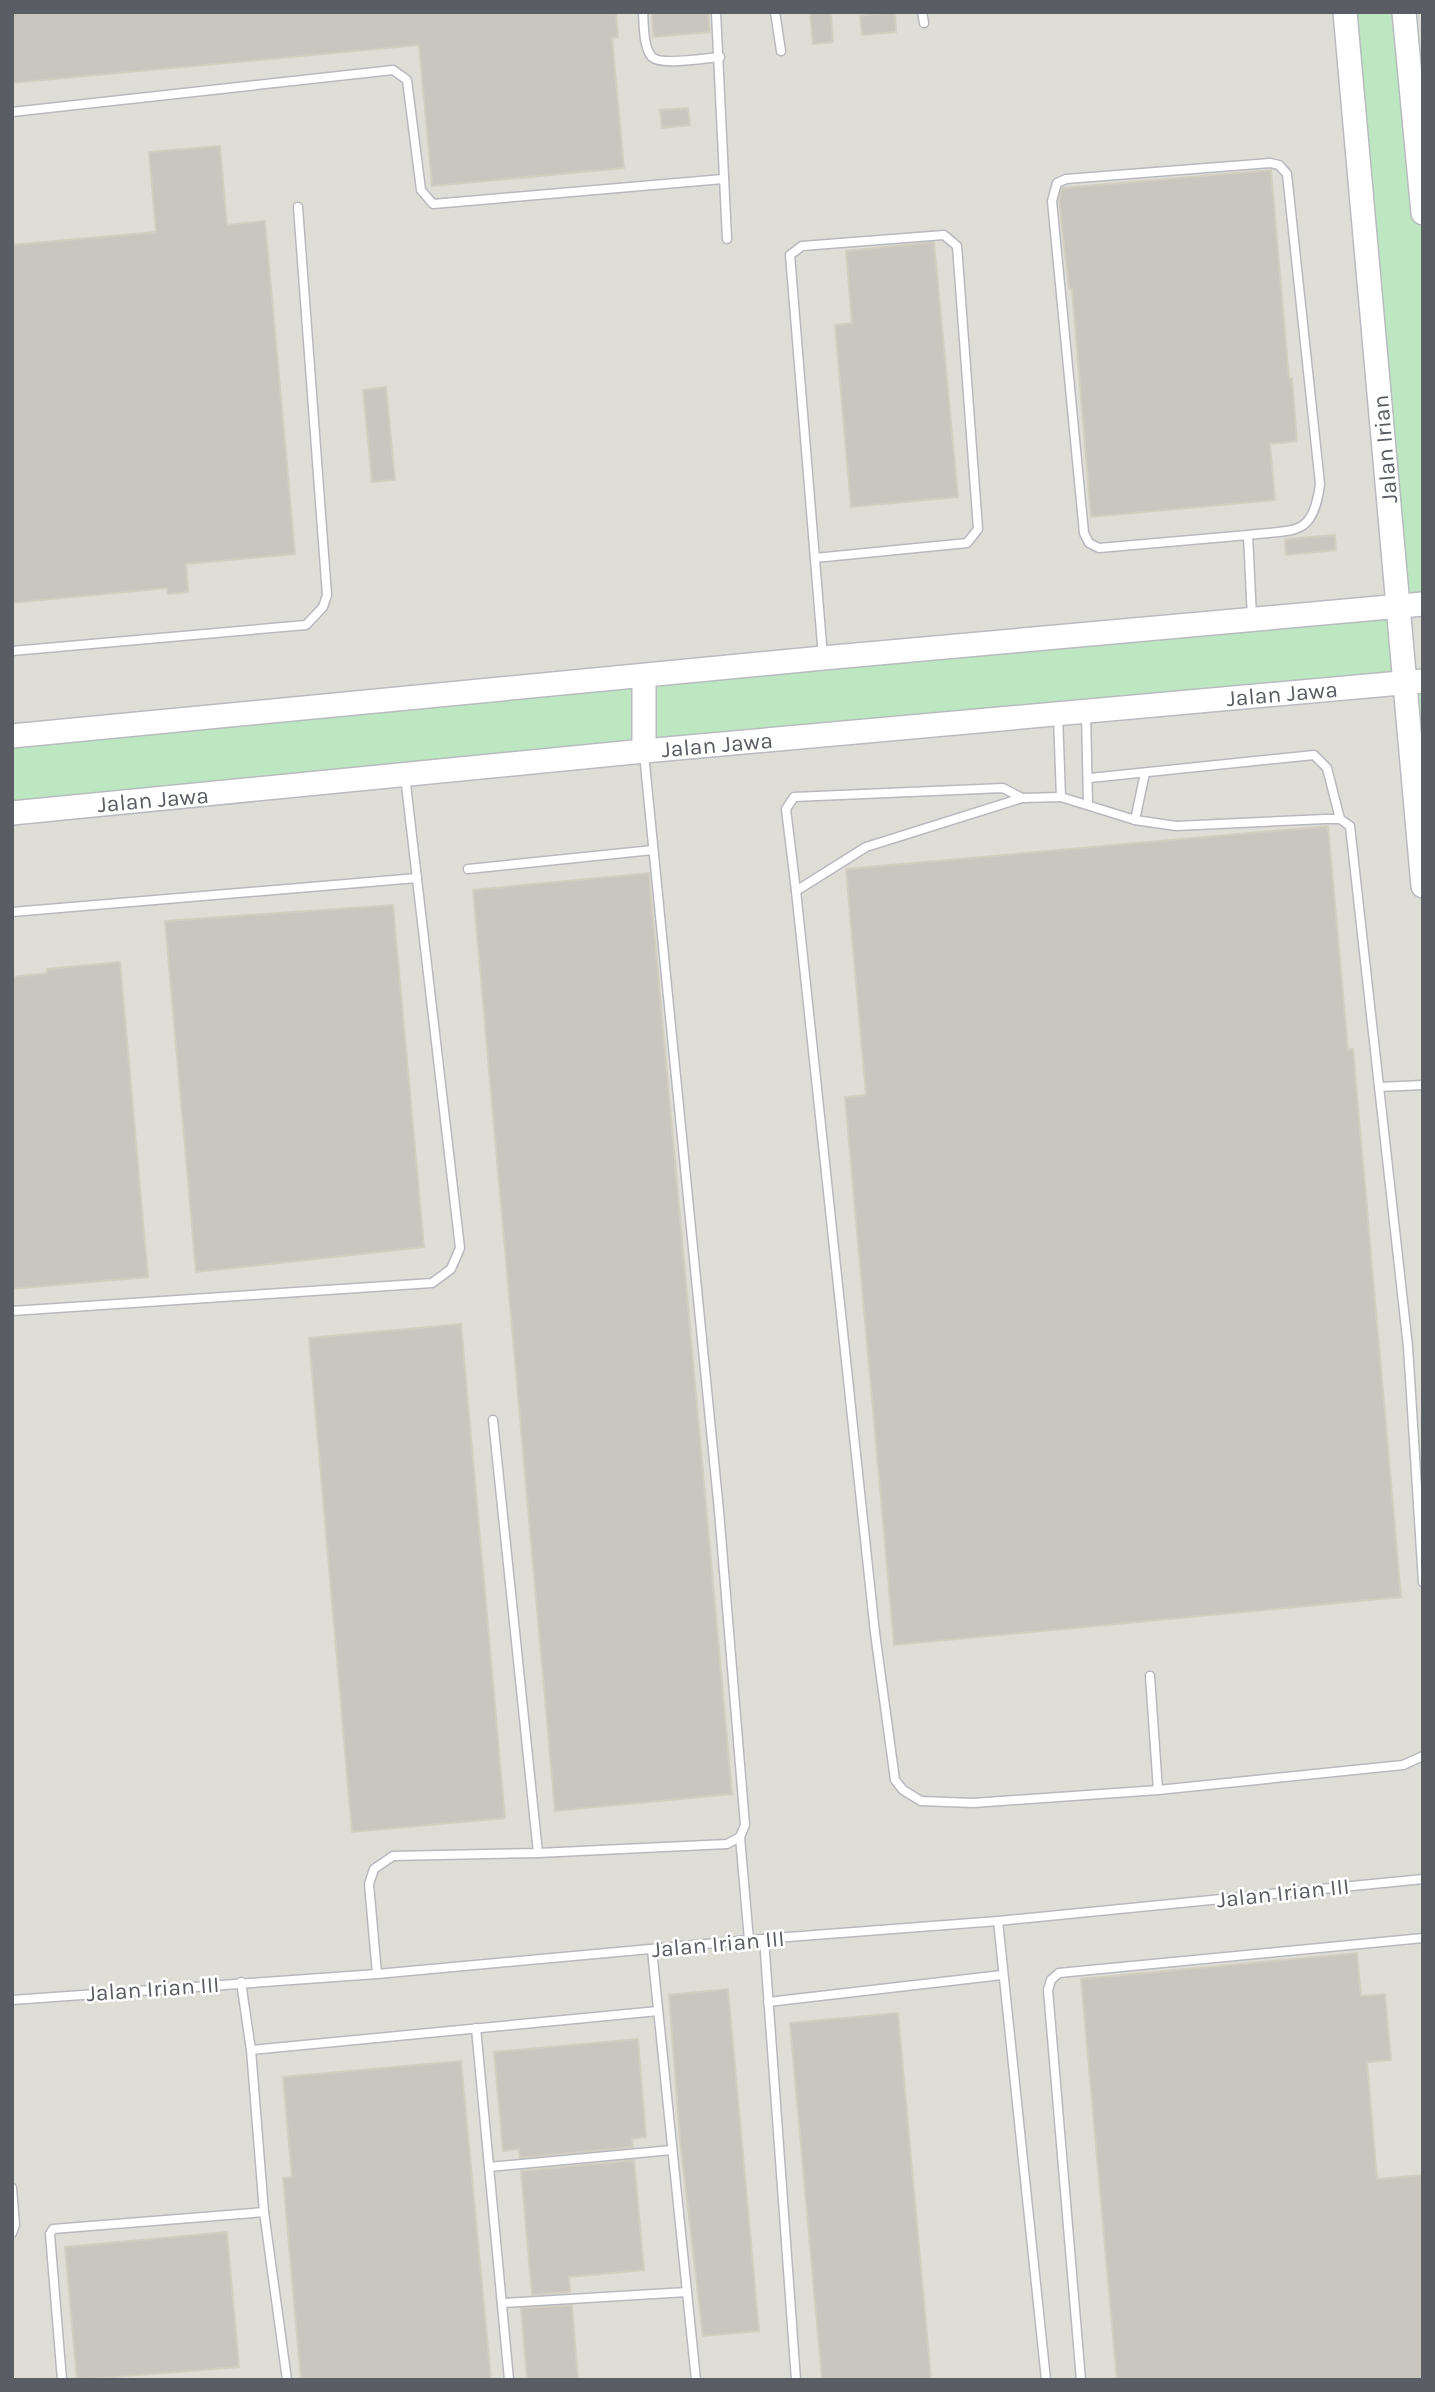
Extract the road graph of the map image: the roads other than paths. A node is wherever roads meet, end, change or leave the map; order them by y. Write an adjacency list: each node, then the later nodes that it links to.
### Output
1 (642, 12): 9 (lane)
2 (716, 12): 9 (lane)
3 (775, 12): 8 (lane)
4 (922, 12): 7 (lane)
5 (1345, 12): 18 (street, Jalan Irian)
6 (1404, 12): 13 (street)
7 (923, 23)
8 (781, 51)
9 (720, 57): 11 (lane)
10 (12, 111): 11 (lane)
11 (723, 179): 14 (lane)
12 (298, 207): 20 (lane)
13 (1423, 213)
14 (727, 239)
15 (1248, 535): 15 (lane); 19 (lane)
16 (815, 558): 16 (lane); 21 (lane)
17 (1423, 604): 18 (street)
18 (1399, 606): 19 (street); 23 (street, Jalan Irian)
19 (1252, 618): 21 (street)
20 (12, 651)
21 (823, 658): 22 (street)
22 (644, 676): 26 (street); 27 (street)
23 (1414, 682): 24 (street, Jalan Jawa); 40 (street, Jalan Irian)
24 (1086, 711): 25 (street, Jalan Jawa); 30 (lane)
25 (1058, 714): 27 (street, Jalan Jawa); 31 (lane)
26 (12, 736)
27 (644, 751): 29 (street, Jalan Jawa); 37 (lane)
28 (1145, 773): 30 (lane); 35 (lane); 36 (lane)
29 (405, 776): 34 (street, Jalan Jawa); 39 (lane)
30 (1090, 778): 33 (lane)
31 (1061, 797): 32 (lane); 33 (lane)
32 (1022, 799): 41 (lane); 41 (lane)
33 (1088, 804): 35 (lane)
34 (12, 813)
35 (1135, 820): 36 (lane)
36 (1340, 820): 44 (lane)
37 (653, 850): 38 (lane); 51 (lane)
38 (468, 869)
39 (417, 878): 42 (lane); 45 (lane)
40 (1423, 886)
41 (796, 891): 50 (lane)
42 (12, 912)
43 (1423, 1085): 44 (lane)
44 (1379, 1087): 47 (lane)
45 (12, 1311)
46 (493, 1420): 52 (lane)
47 (1423, 1582)
48 (1150, 1676): 50 (lane)
49 (1423, 1756): 50 (lane)
50 (1158, 1790)
51 (740, 1837): 52 (lane); 57 (lane)
52 (538, 1853): 59 (lane)
53 (1423, 1879): 54 (lane, Jalan Irian III)
54 (998, 1921): 56 (lane, Jalan Irian III); 60 (lane)
55 (1423, 1938): 80 (lane)
56 (764, 1939): 57 (lane, Jalan Irian III); 63 (lane)
57 (749, 1940): 58 (lane, Jalan Irian III)
58 (652, 1950): 59 (lane, Jalan Irian III); 64 (lane)
59 (377, 1974): 61 (lane, Jalan Irian III)
60 (1002, 1975): 63 (lane); 79 (lane)
61 (241, 1982): 62 (lane, Jalan Irian III); 66 (lane)
62 (12, 2000)
63 (768, 2002): 78 (lane)
64 (658, 2011): 65 (lane); 67 (lane)
65 (476, 2028): 66 (lane); 68 (lane)
66 (251, 2050): 70 (lane)
67 (672, 2150): 68 (lane); 72 (lane)
68 (489, 2167): 73 (lane)
69 (12, 2188): 71 (lane)
70 (264, 2212): 74 (lane); 75 (lane)
71 (12, 2233)
72 (687, 2292): 73 (lane); 77 (lane)
73 (502, 2303): 76 (lane)
74 (62, 2380)
75 (287, 2380)
76 (509, 2380)
77 (696, 2380)
78 (796, 2380)
79 (1046, 2380)
80 (1081, 2380)

